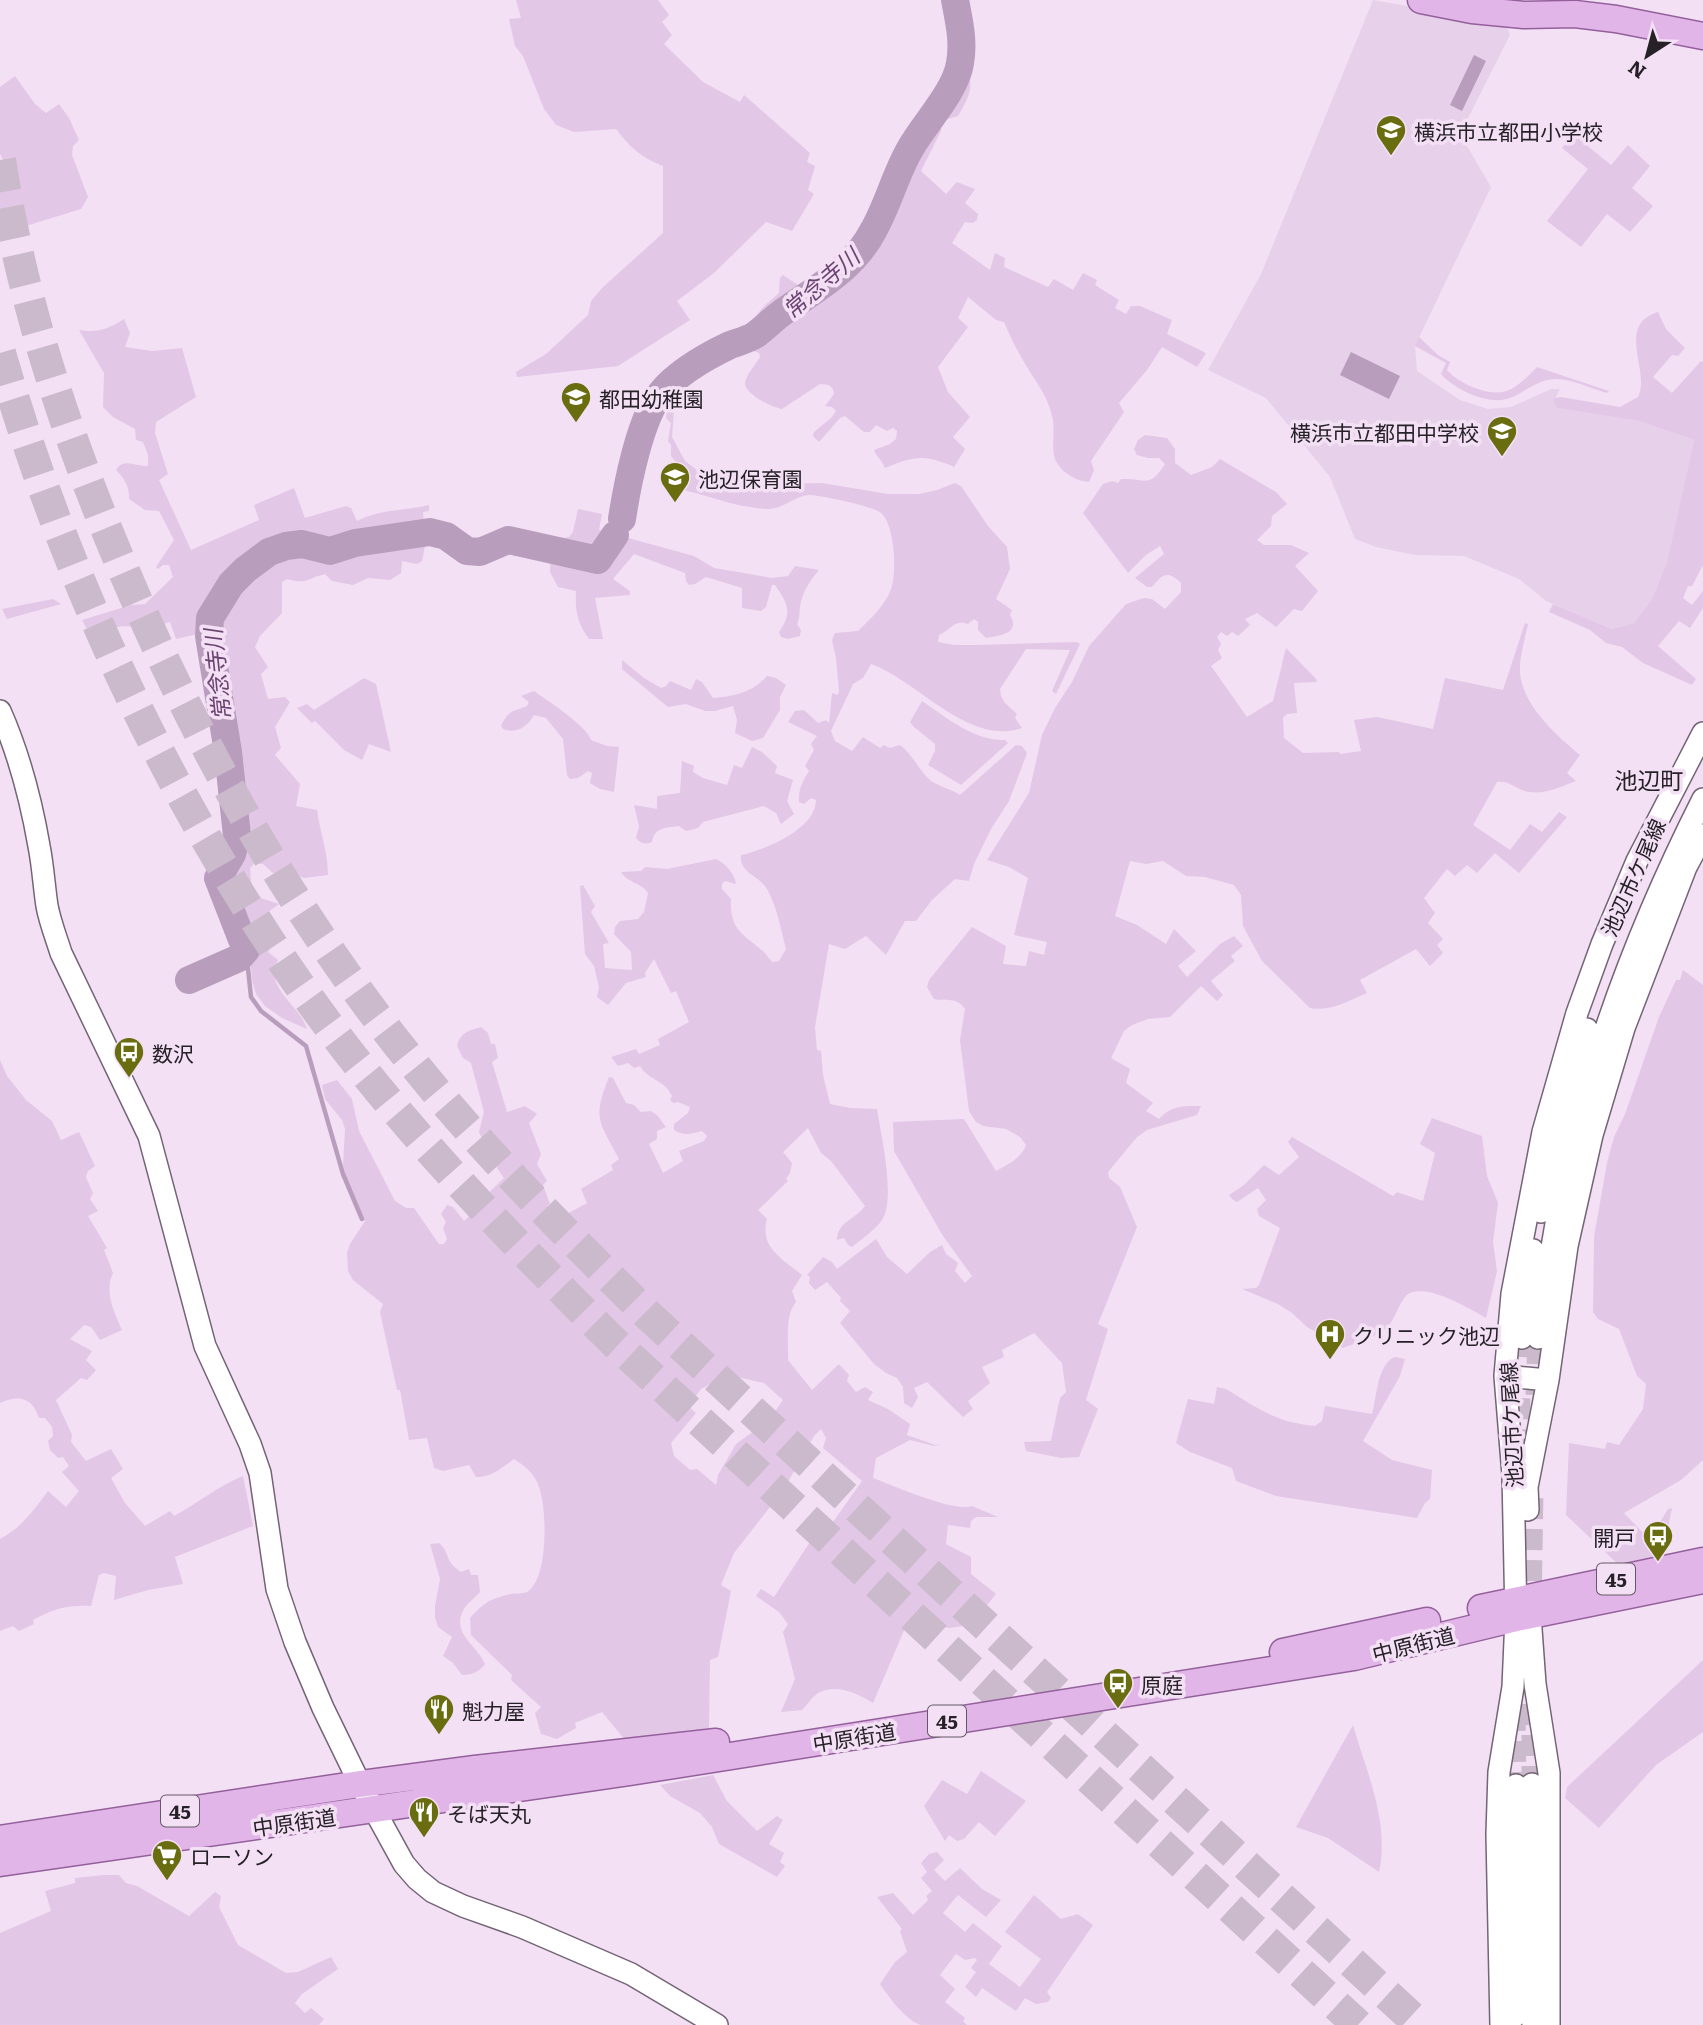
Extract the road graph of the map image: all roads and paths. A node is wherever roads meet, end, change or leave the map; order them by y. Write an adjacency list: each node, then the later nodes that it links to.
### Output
1 (1421, 0): 2 (main road)
2 (1703, 36)
3 (0, 711): 13 (street)
4 (1703, 733): 8 (street, 池辺市ケ尾線)
5 (1703, 761): 6 (street, 池辺市ケ尾線)
6 (1703, 799)
7 (1703, 835): 9 (street, 池辺市ケ尾線)
8 (1505, 1376): 9 (street); 12 (street, 池辺市ケ尾線)
9 (1548, 1380): 12 (street, 池辺市ケ尾線)
10 (1703, 1561): 12 (main road, 中原街道 / 45)
11 (1703, 1580): 12 (main road, 中原街道 / 45)
12 (1523, 1608): 13 (main road, 中原街道 / 45); 14 (main road, 中原街道 / 45); 18 (street, 池辺市ケ尾線); 21 (street, 池辺市ケ尾線)
13 (360, 1784): 14 (street); 15 (main road, 中原街道 / 45)
14 (374, 1810): 16 (main road, 中原街道 / 45); 17 (street)
15 (0, 1839)
16 (0, 1863)
17 (717, 2025)
18 (1502, 2025)
19 (1515, 2025): 20 (street)
20 (1533, 2025)
21 (1549, 2025)

